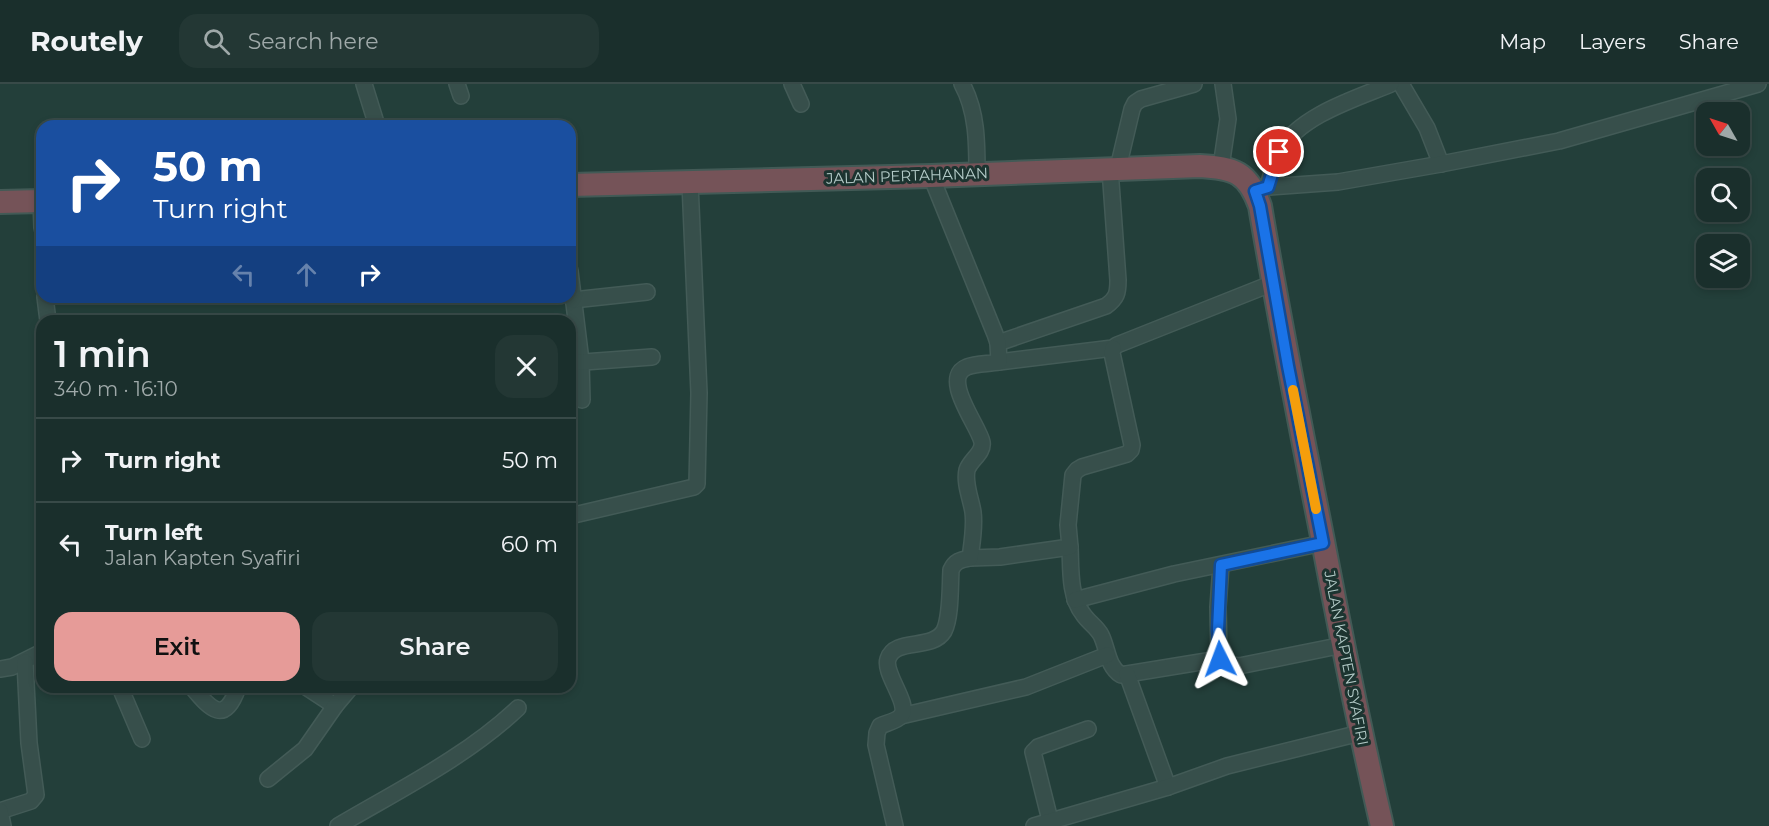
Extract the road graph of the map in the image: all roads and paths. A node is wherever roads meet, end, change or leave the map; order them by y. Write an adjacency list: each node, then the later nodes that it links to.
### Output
1 (364, 84): 10 (street)
2 (792, 84): 9 (street)
3 (962, 84): 14 (street)
4 (1194, 84): 13 (street)
5 (1223, 84): 12 (street)
6 (1391, 84): 18 (street)
7 (1401, 84): 11 (street)
8 (1758, 84): 11 (street)
9 (801, 104)
10 (375, 120)
11 (1441, 164): 18 (street)
12 (1221, 167): 13 (highway, JALAN PERTAHANAN); 18 (highway, JALAN PERTAHANAN)
13 (1114, 169): 14 (highway, JALAN PERTAHANAN); 24 (street)
14 (977, 173): 15 (highway, JALAN PERTAHANAN)
15 (931, 176): 16 (highway, JALAN PERTAHANAN); 24 (street)
16 (690, 183): 17 (highway, JALAN PERTAHANAN); 31 (street)
17 (576, 185)
18 (1255, 185): 21 (highway, JALAN KAPTEN SYAFIRI)
19 (36, 201): 20 (highway)
20 (0, 202)
21 (1273, 283): 25 (street); 32 (highway, JALAN KAPTEN SYAFIRI)
22 (647, 292): 23 (street)
23 (576, 300)
24 (998, 343): 28 (street)
25 (1113, 348): 28 (street); 33 (street)
26 (652, 357): 27 (street)
27 (576, 362)
28 (999, 362): 34 (street)
29 (576, 367): 30 (street)
30 (582, 400)
31 (576, 515)
32 (1323, 543): 35 (street); 37 (highway, JALAN KAPTEN SYAFIRI)
33 (1070, 547): 34 (street); 36 (street)
34 (969, 558): 51 (street)
35 (1221, 565): 36 (street); 40 (street)
36 (1075, 600): 38 (street)
37 (1343, 645): 40 (street); 53 (highway, JALAN KAPTEN SYAFIRI)
38 (1107, 655): 43 (street); 51 (street)
39 (36, 656): 41 (street)
40 (1220, 659): 43 (street)
41 (25, 662): 42 (street); 57 (street)
42 (0, 669)
43 (1127, 674): 56 (street)
44 (123, 693): 54 (street)
45 (197, 693): 46 (street)
46 (236, 693)
47 (315, 693): 49 (street)
48 (346, 693): 49 (street)
49 (335, 706): 55 (street)
50 (518, 708): 61 (street)
51 (901, 717): 62 (street)
52 (1088, 729): 58 (street)
53 (1360, 733): 56 (street); 64 (highway, JALAN KAPTEN SYAFIRI)
54 (142, 739)
55 (268, 779)
56 (1168, 787): 59 (street)
57 (0, 811): 60 (street)
58 (1050, 820): 59 (street); 63 (street)
59 (1076, 820)
60 (3, 826)
61 (338, 826)
62 (895, 826)
63 (1034, 826)
64 (1382, 826)

